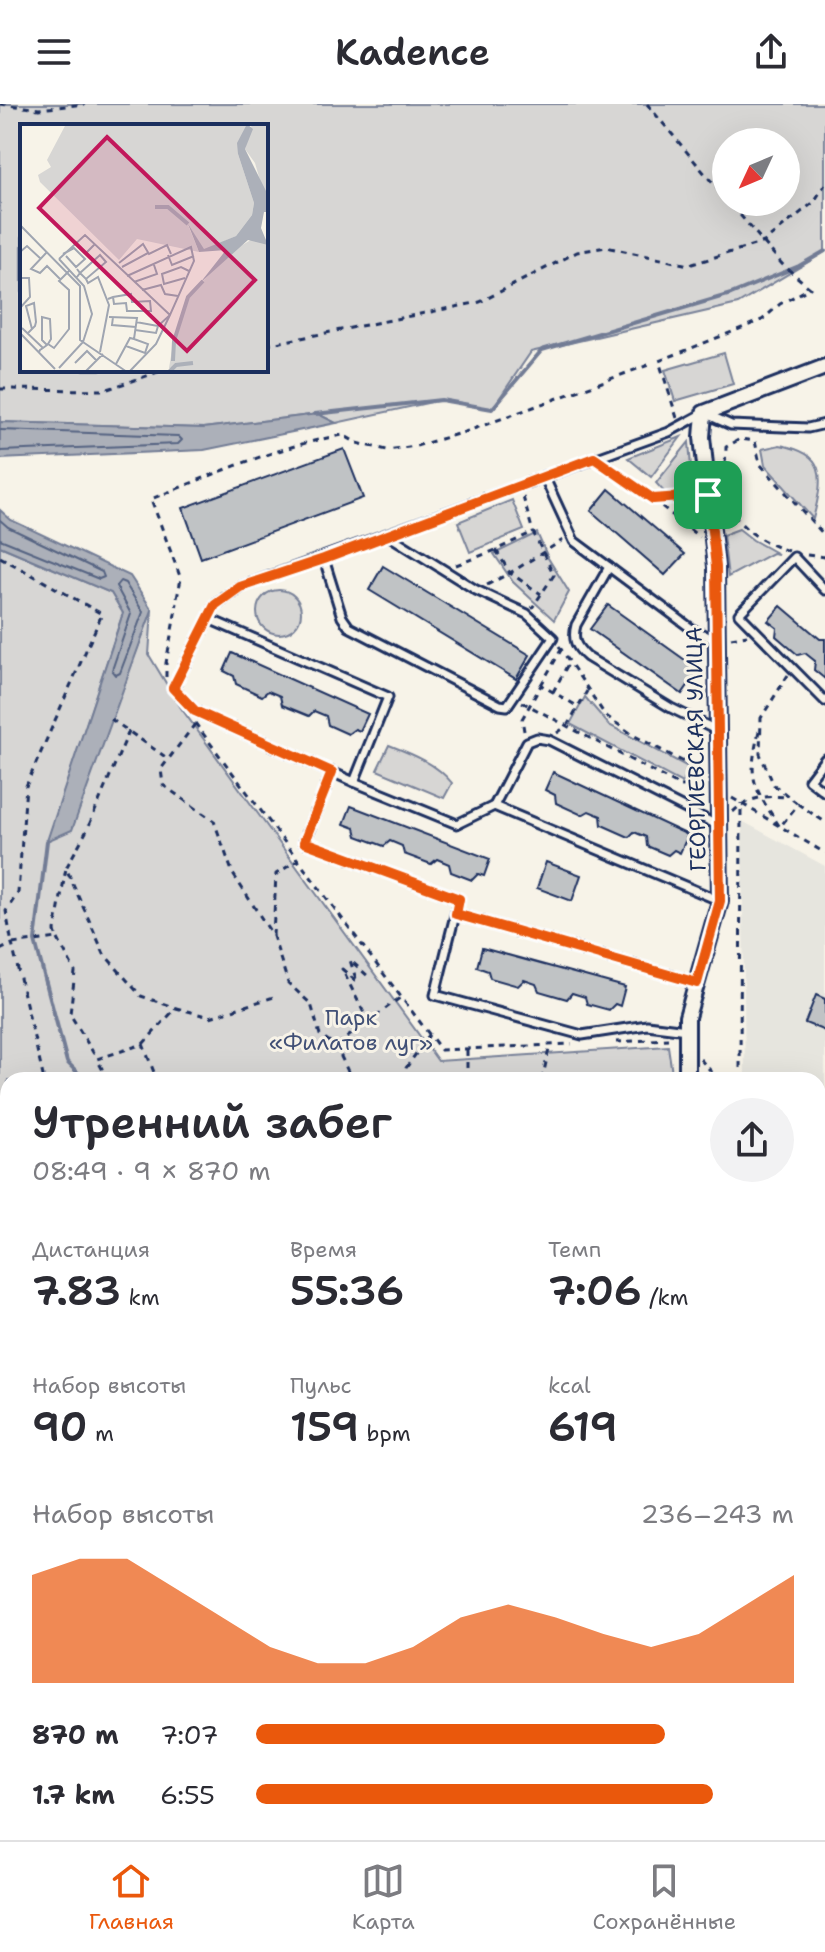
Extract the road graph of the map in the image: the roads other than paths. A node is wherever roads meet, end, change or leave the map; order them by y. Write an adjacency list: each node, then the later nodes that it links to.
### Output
1 (825, 367): 2 (street)
2 (704, 413): 3 (lane); 4 (lane); 10 (street, ГЕОРГИЕВСКАЯ УЛИЦА)
3 (825, 424)
4 (544, 476): 5 (lane); 7 (lane)
5 (388, 535): 6 (lane); 6 (lane)
6 (324, 559): 9 (lane)
7 (609, 567): 10 (lane); 12 (lane)
8 (825, 590): 11 (lane)
9 (209, 619): 14 (lane); 15 (lane)
10 (717, 641): 12 (street, ГЕОРГИЕВСКАЯ УЛИЦА)
11 (825, 701)
12 (718, 731): 18 (street, ГЕОРГИЕВСКАЯ УЛИЦА)
13 (825, 759): 16 (lane)
14 (332, 772): 15 (lane); 20 (lane)
15 (354, 782): 17 (lane)
16 (825, 792)
17 (494, 806): 18 (lane); 19 (lane)
18 (719, 826): 19 (street, ГЕОРГИЕВСКАЯ УЛИЦА)
19 (720, 901): 21 (street, ГЕОРГИЕВСКАЯ УЛИЦА)
20 (456, 914): 21 (lane); 22 (lane)
21 (697, 983): 22 (street, ГЕОРГИЕВСКАЯ УЛИЦА)
22 (683, 1036): 23 (street, ГЕОРГИЕВСКАЯ УЛИЦА)
23 (686, 1072)

